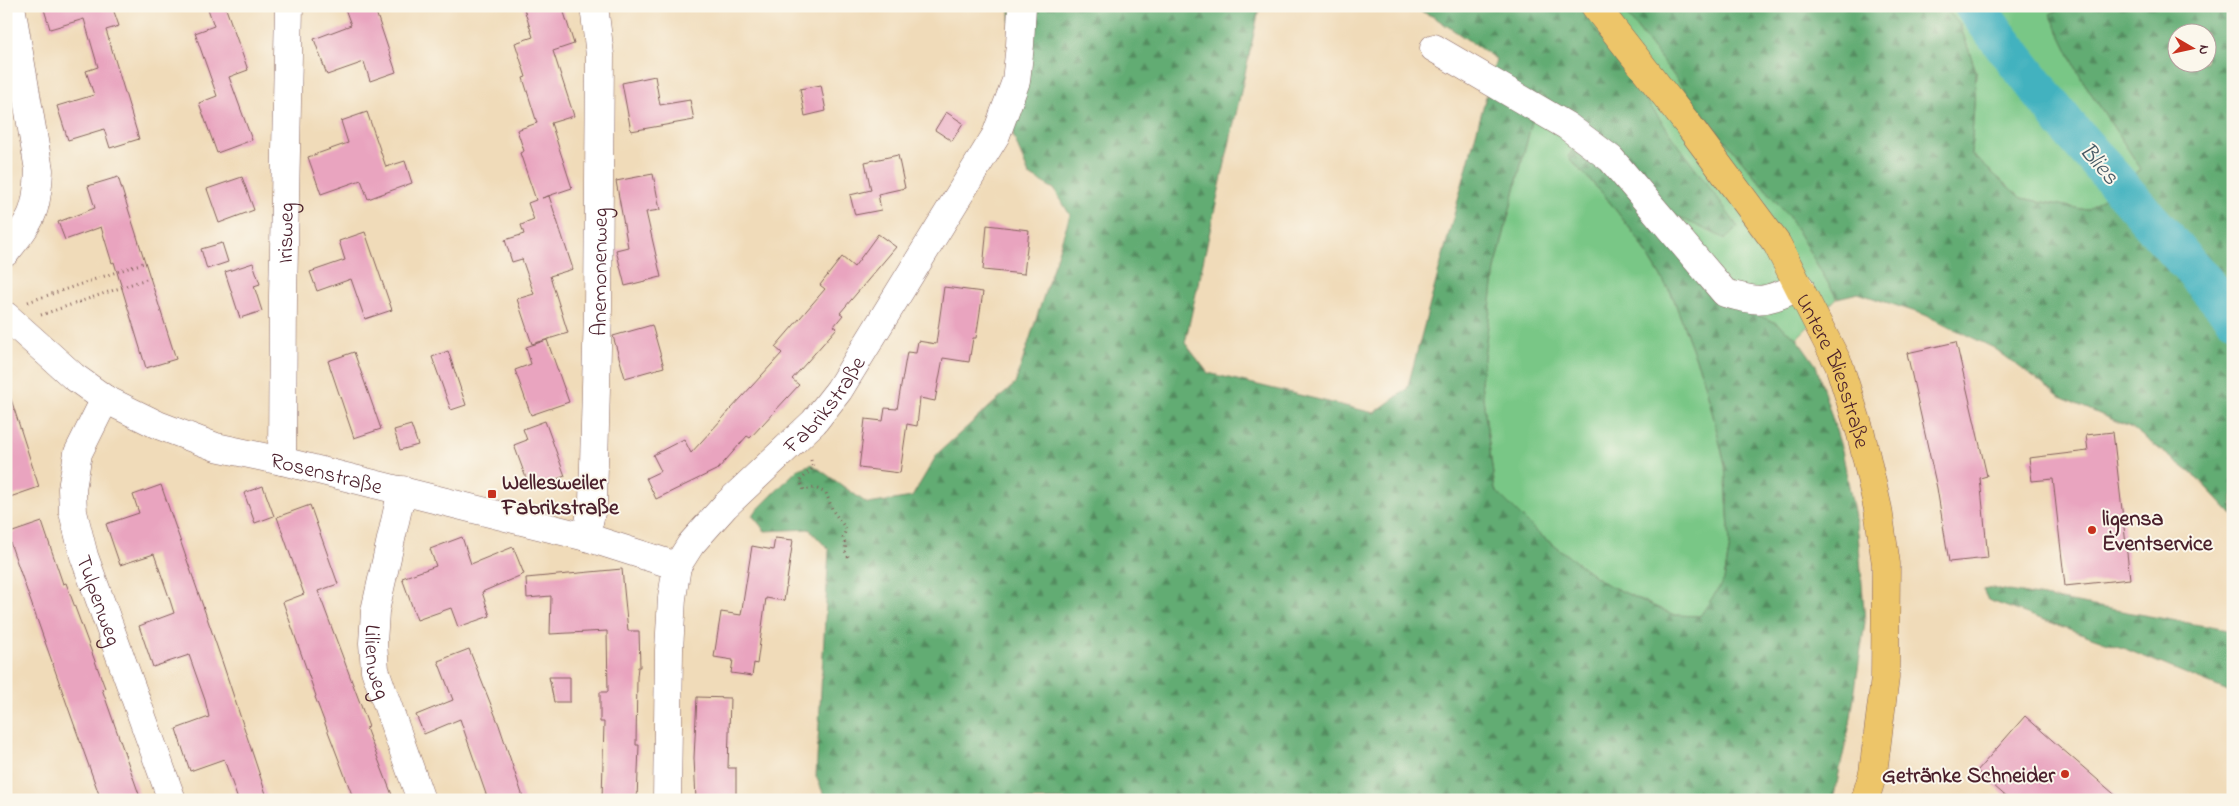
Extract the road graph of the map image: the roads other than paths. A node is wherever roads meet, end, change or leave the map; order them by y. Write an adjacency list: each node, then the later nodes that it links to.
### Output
1 (11, 6): 7 (street)
2 (289, 6): 11 (street, Irisweg)
3 (594, 6): 13 (street, Anemonenweg)
4 (1022, 6): 14 (street, Fabrikstraße)
5 (1595, 6): 8 (main road, Untere Bliesstraße)
6 (1434, 48): 8 (street)
7 (6, 252)
8 (1800, 287): 18 (main road, Untere Bliesstraße)
9 (15, 315): 10 (street, Rosenstraße)
10 (105, 399): 11 (street, Rosenstraße); 15 (street, Tulpenweg)
11 (282, 461): 12 (street, Rosenstraße)
12 (402, 490): 13 (street, Rosenstraße); 16 (street, Lilienweg)
13 (586, 537): 14 (street, Rosenstraße)
14 (678, 566): 17 (street, Fabrikstraße)
15 (172, 800)
16 (421, 800)
17 (667, 800)
18 (1866, 800)

